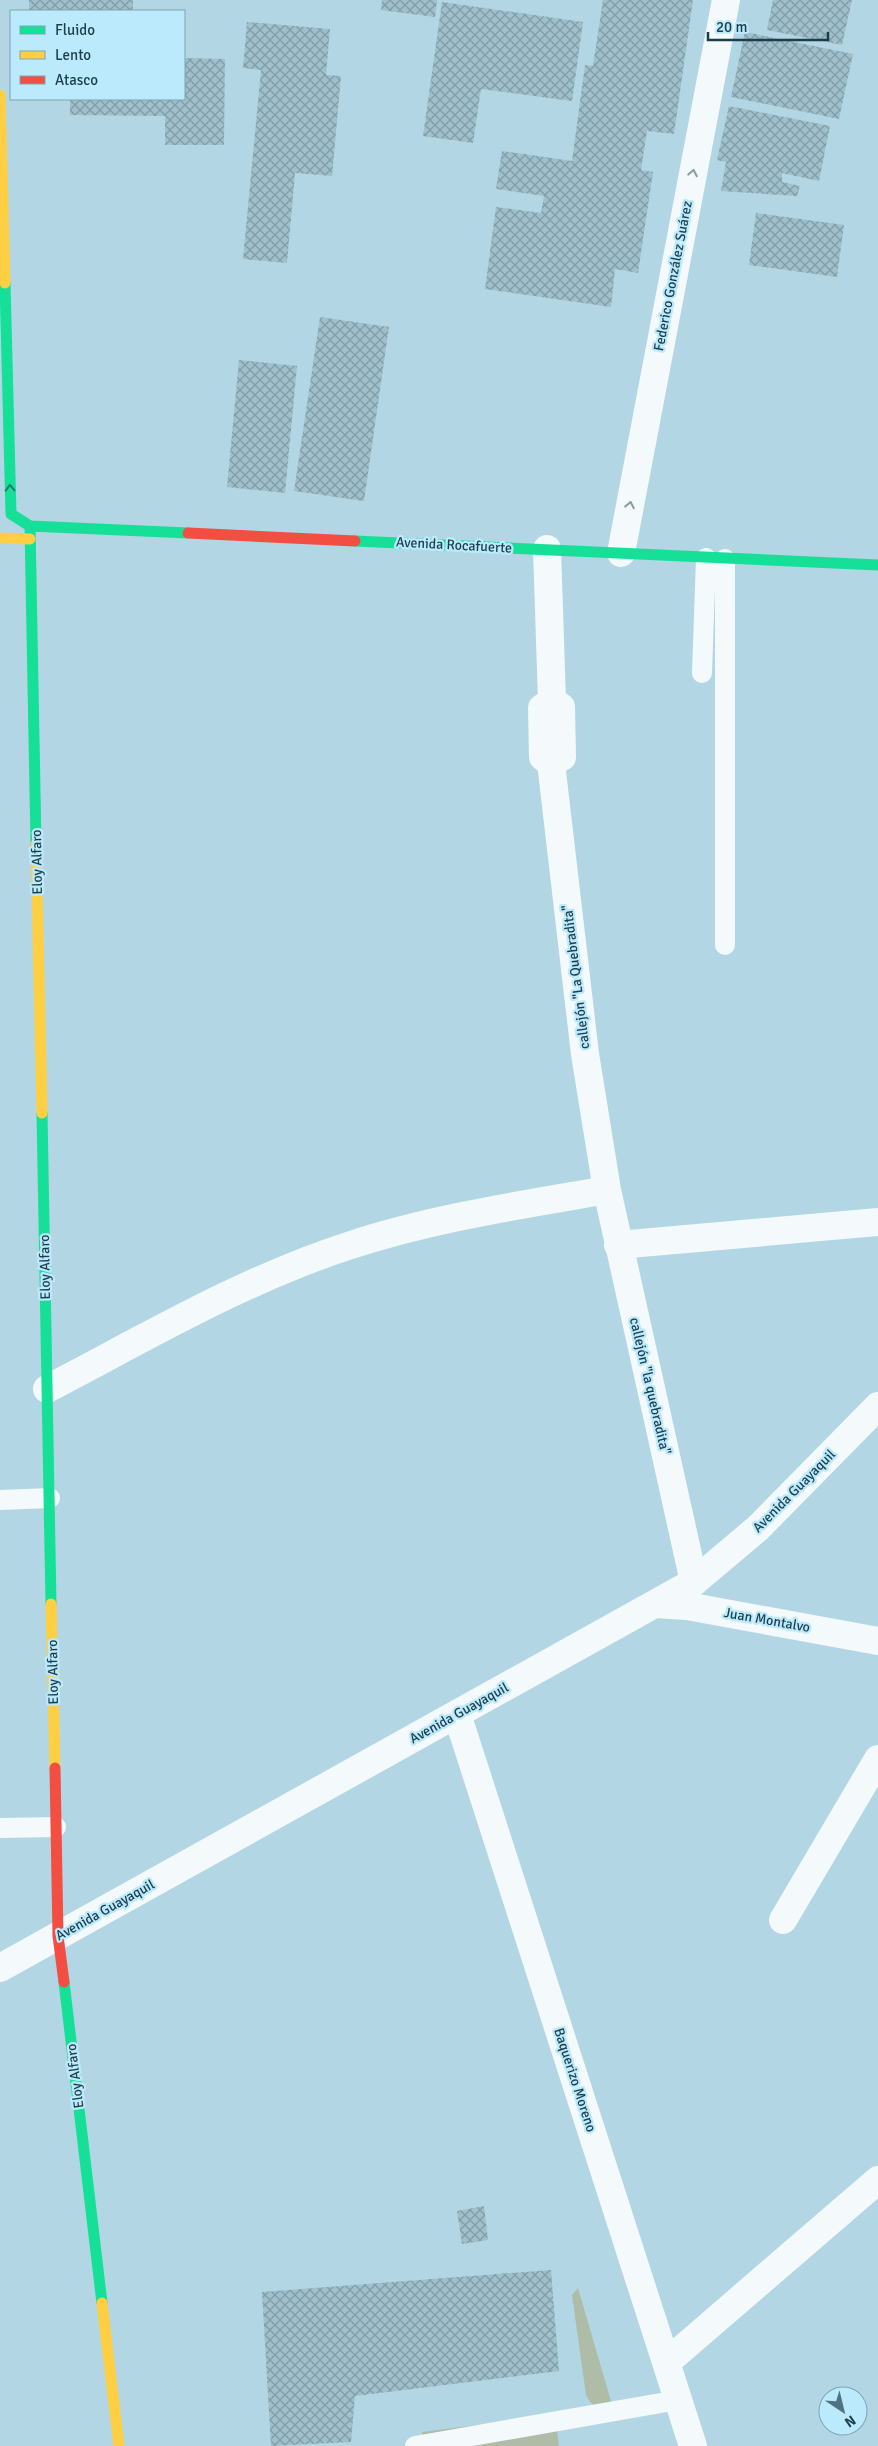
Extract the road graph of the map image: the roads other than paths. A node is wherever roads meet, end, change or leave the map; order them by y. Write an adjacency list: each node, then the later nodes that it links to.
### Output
1 (726, 0): 8 (street, Federico González Suárez, one-way to 1)
2 (0, 95): 3 (street, one-way to 2)
3 (6, 514): 4 (street)
4 (30, 526): 6 (street, Eloy Alfaro); 7 (street, Avenida Rocafuerte)
5 (0, 538): 6 (street)
6 (30, 539): 16 (street, Eloy Alfaro)
7 (548, 549): 8 (street, Avenida Rocafuerte); 13 (street, callejón "La Quebradita")
8 (621, 552): 9 (street, Avenida Rocafuerte)
9 (715, 559): 10 (street, Avenida Rocafuerte); 11 (lane); 12 (lane)
10 (878, 564)
11 (702, 673)
12 (725, 945)
13 (607, 1190): 15 (street, callejón "la quebradita"); 16 (street)
14 (878, 1222): 15 (street)
15 (618, 1245): 20 (street, callejón "la quebradita")
16 (47, 1389): 18 (street, Eloy Alfaro)
17 (878, 1406): 20 (street, Avenida Guayaquil)
18 (50, 1498): 19 (lane); 25 (street, Eloy Alfaro)
19 (0, 1500)
20 (694, 1582): 21 (street, Avenida Guayaquil)
21 (656, 1604): 22 (street, Juan Montalvo); 23 (street, Avenida Guayaquil)
22 (878, 1641)
23 (457, 1714): 28 (street, Avenida Guayaquil); 31 (street, Baquerizo Moreno)
24 (878, 1759): 27 (street)
25 (56, 1827): 26 (lane); 28 (street, Eloy Alfaro)
26 (0, 1828)
27 (783, 1920)
28 (58, 1936): 29 (street, Avenida Guayaquil); 33 (street, Eloy Alfaro)
29 (0, 1968)
30 (878, 2180): 31 (street)
31 (667, 2362): 32 (street, Baquerizo Moreno)
32 (678, 2400): 34 (lane); 35 (street, Baquerizo Moreno)
33 (119, 2446)
34 (415, 2446)
35 (693, 2446)

